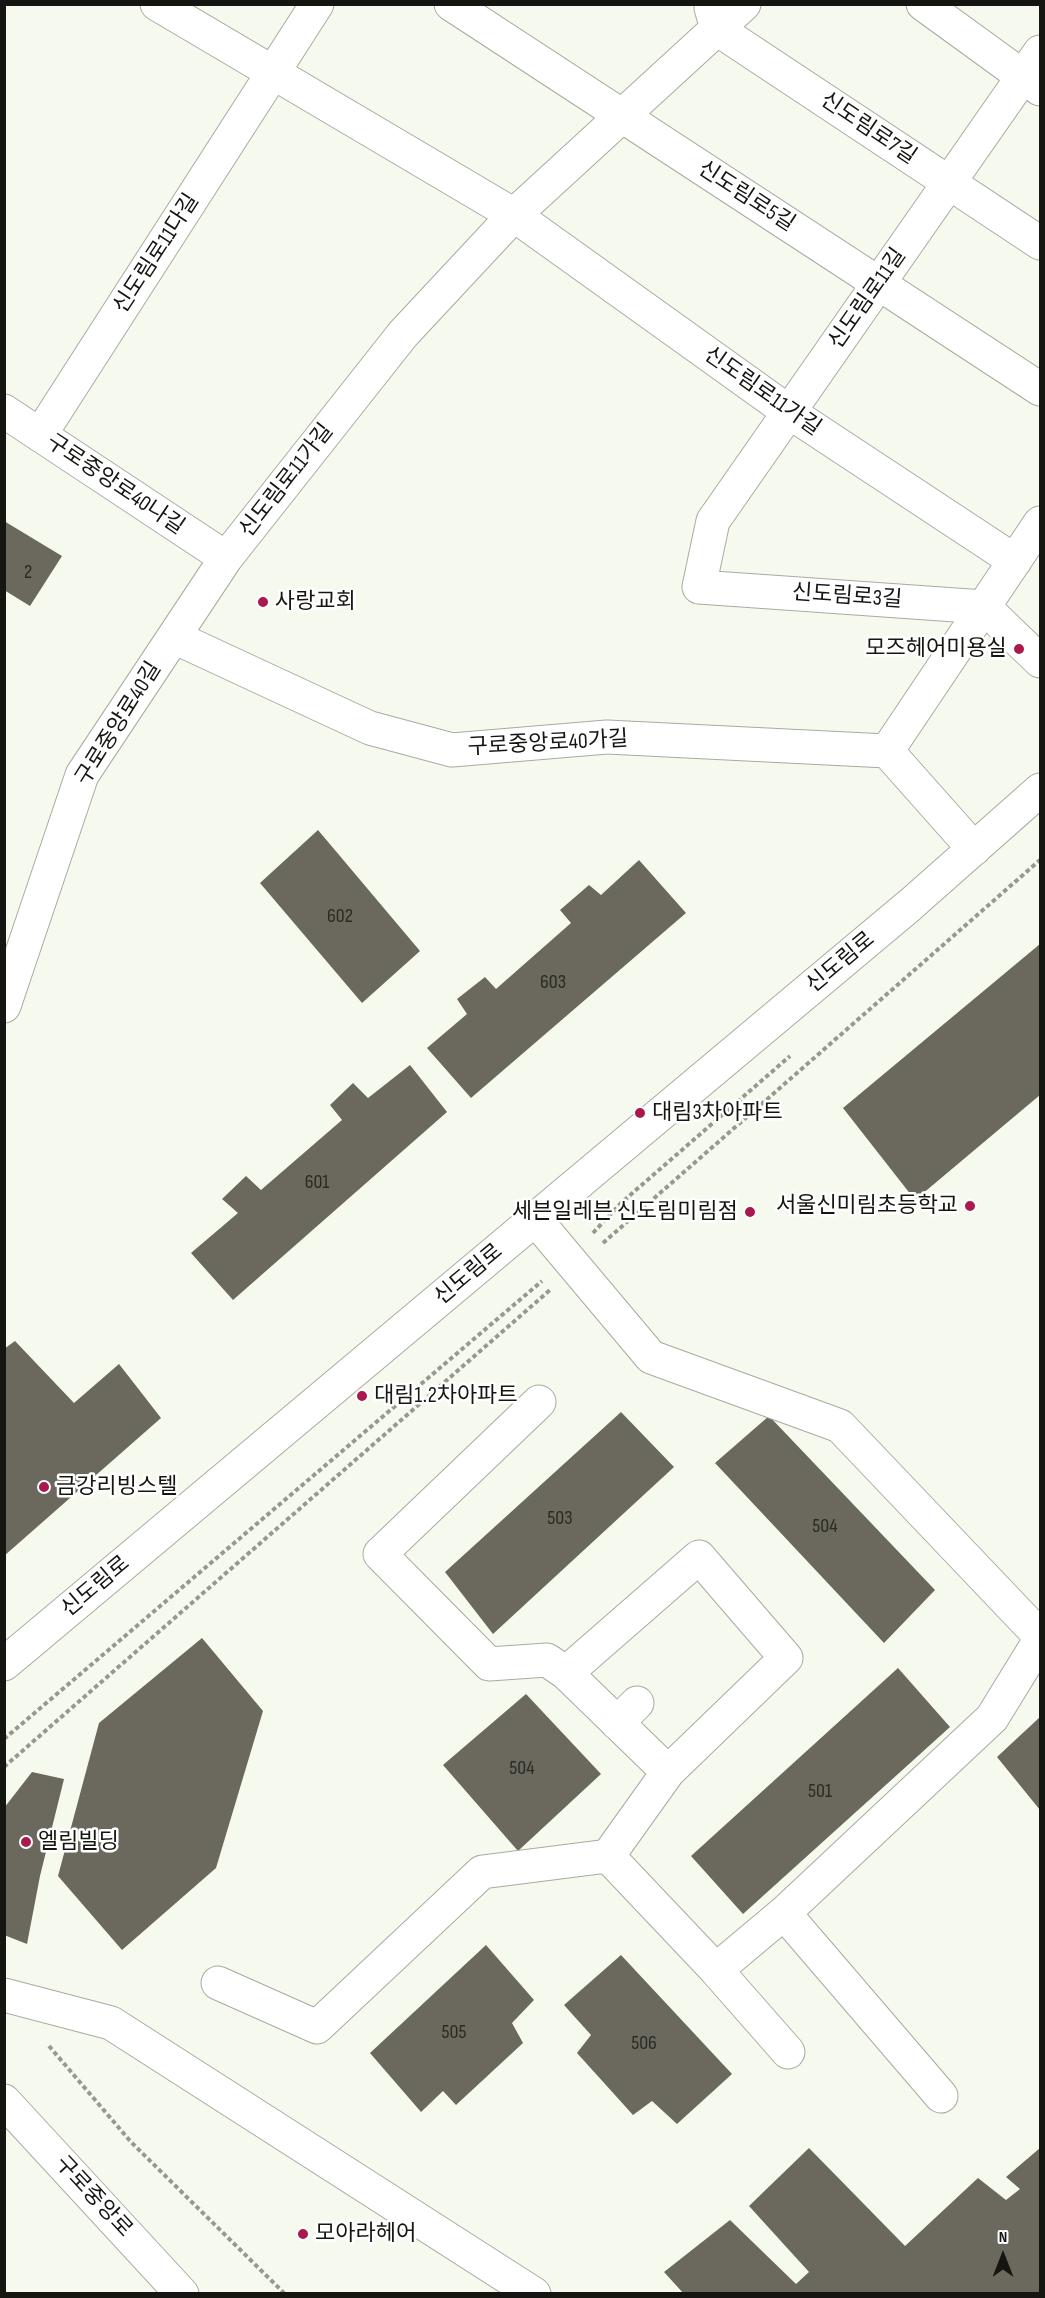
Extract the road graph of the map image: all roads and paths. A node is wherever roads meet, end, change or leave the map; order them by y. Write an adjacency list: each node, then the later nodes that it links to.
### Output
1 (157, 4): 7 (street)
2 (317, 4): 7 (street, 신도림로11다길)
3 (451, 4): 9 (street, 신도림로5길)
4 (744, 4): 6 (street, 신도림로11가길)
5 (923, 4): 8 (street)
6 (714, 17): 9 (street, 신도림로11가길); 10 (street, 신도림로7길)
7 (273, 73): 11 (street); 17 (street, 신도림로11다길)
8 (1035, 73): 10 (street, 신도림로11길)
9 (621, 116): 11 (street, 신도림로11가길); 13 (street, 신도림로5길)
10 (949, 183): 12 (street, 신도림로7길); 13 (street, 신도림로11길)
11 (514, 215): 16 (street, 신도림로11가길); 20 (street, 신도림로11가길)
12 (1041, 243)
13 (879, 284): 14 (street, 신도림로5길); 16 (street, 신도림로11길)
14 (1041, 389)
15 (4, 411): 17 (street, 구로중앙로40나길)
16 (789, 412): 18 (street, 신도림로11길); 21 (street, 신도림로11가길)
17 (40, 435): 20 (street, 구로중앙로40나길)
18 (713, 521): 22 (street, 신도림로3길)
19 (1041, 523): 21 (street)
20 (226, 558): 23 (street, 구로중앙로40길)
21 (1014, 561): 22 (street)
22 (984, 607): 24 (street); 25 (street)
23 (174, 637): 25 (street, 구로중앙로40가길); 29 (street, 구로중앙로40길)
24 (1041, 661)
25 (888, 751): 27 (street)
26 (1041, 790): 27 (street, 신도림로)
27 (974, 849): 31 (street, 신도림로)
28 (1041, 860): 32 (path)
29 (4, 1006)
30 (790, 1056): 32 (path)
31 (535, 1219): 32 (street); 35 (street, 신도림로)
32 (572, 1263): 34 (street); 37 (path); 38 (path)
33 (539, 1402): 36 (street)
34 (1041, 1638): 41 (street)
35 (4, 1664)
36 (566, 1673): 39 (street); 39 (street)
37 (4, 1739)
38 (4, 1767)
39 (668, 1772): 40 (street)
40 (608, 1856): 42 (street); 43 (street)
41 (784, 1913): 42 (street); 47 (street)
42 (716, 1970): 46 (street)
43 (218, 1983)
44 (4, 1995): 51 (street)
45 (45, 2041): 50 (path)
46 (788, 2052)
47 (941, 2096)
48 (4, 2101): 49 (street, 구로중앙로)
49 (182, 2294)
50 (285, 2294)
51 (534, 2294)

